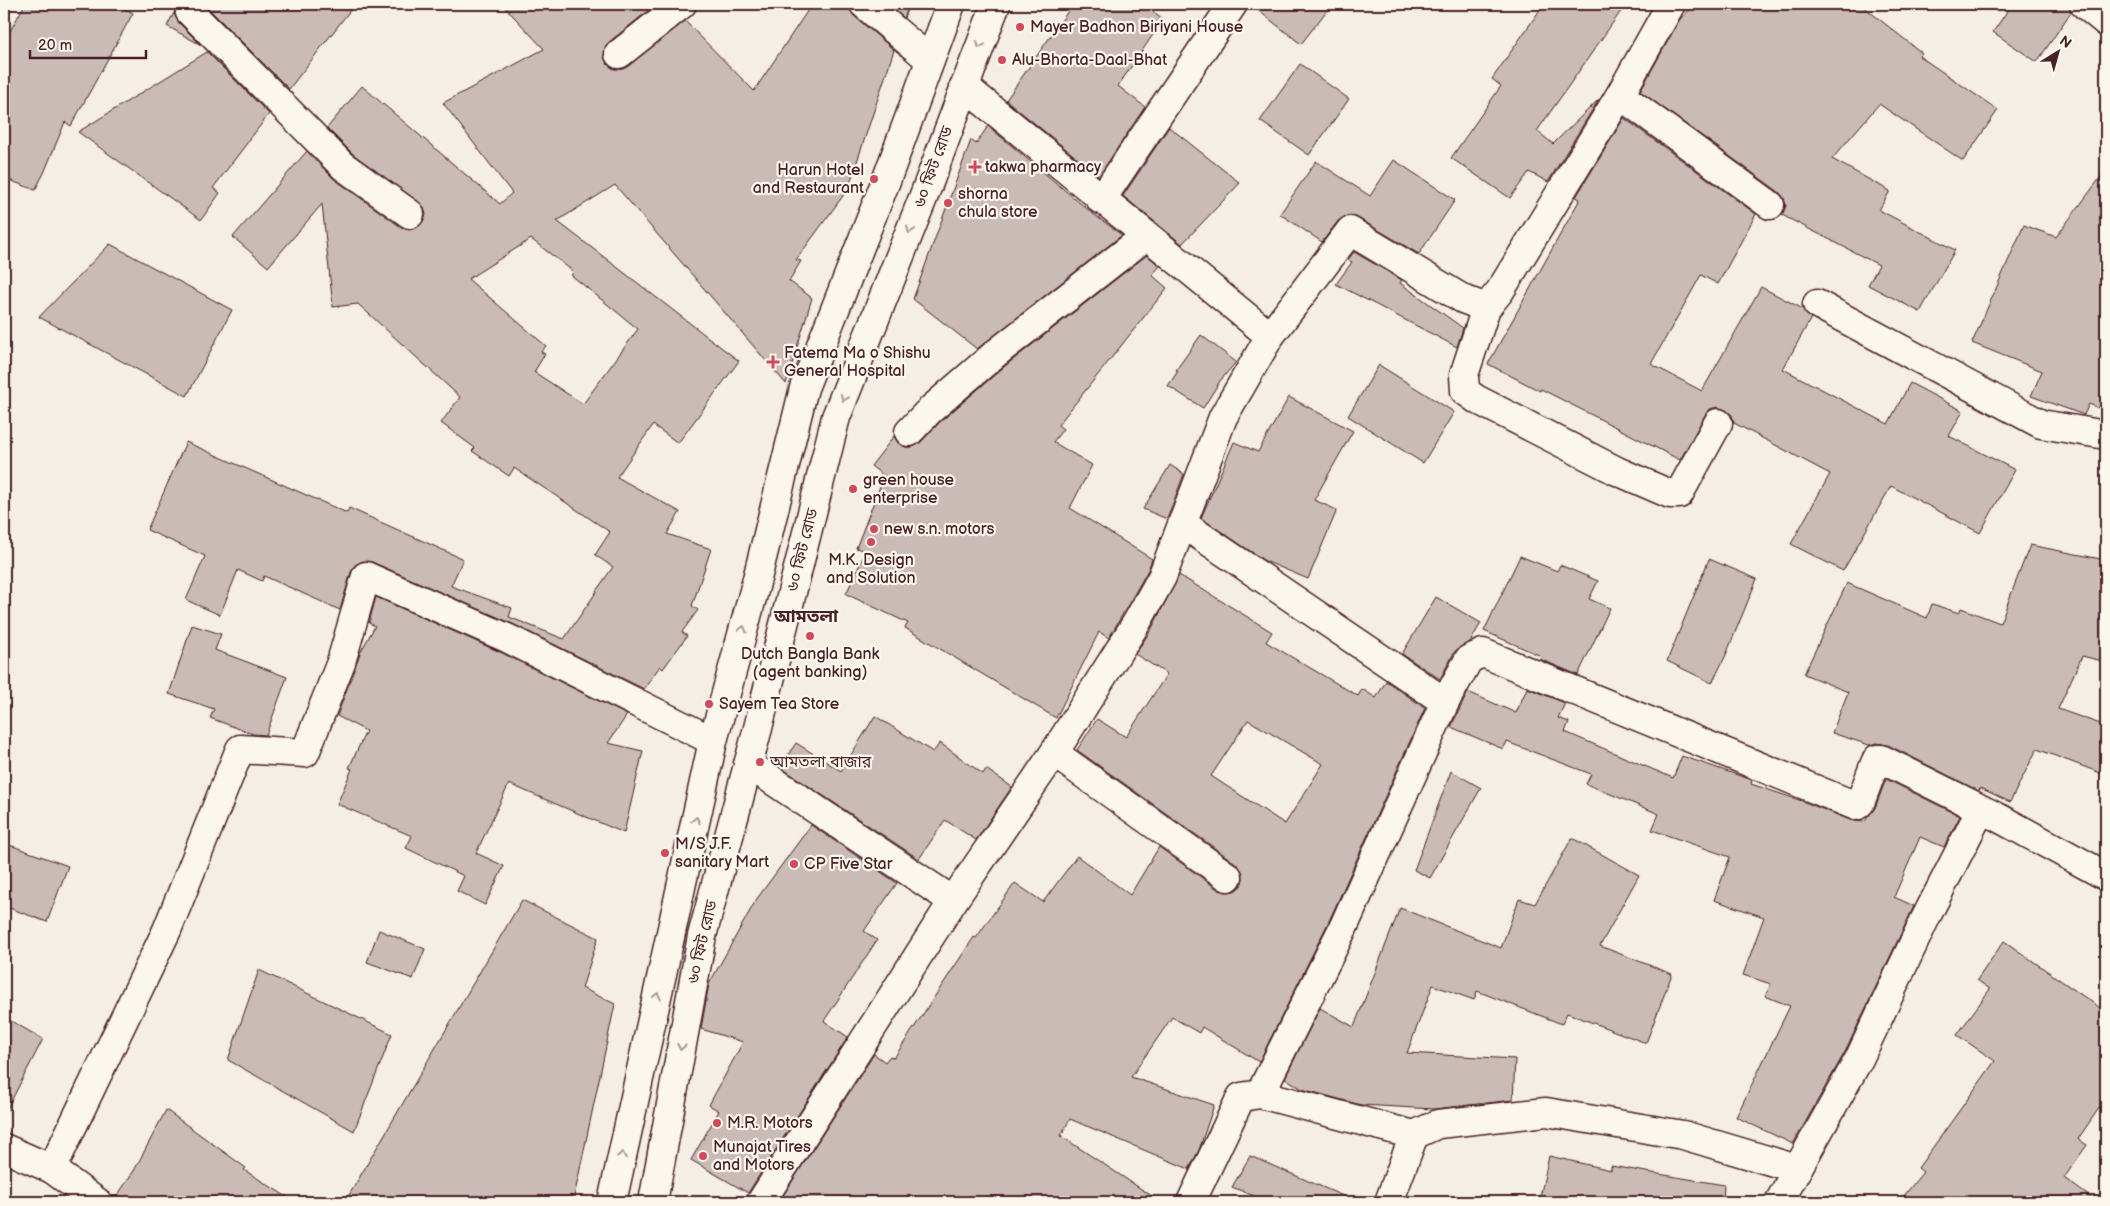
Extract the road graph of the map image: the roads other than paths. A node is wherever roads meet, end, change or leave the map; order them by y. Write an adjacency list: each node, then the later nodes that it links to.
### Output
1 (193, 4): 16 (street)
2 (682, 4): 10 (street)
3 (864, 4): 11 (street)
4 (951, 4): 11 (street, ৬০ ফিট রোড)
5 (996, 4): 12 (street, ৬০ ফিট রোড, one-way to 12)
6 (1233, 4): 14 (street)
7 (1671, 4): 13 (street)
8 (2084, 4): 9 (street)
9 (2106, 22)
10 (619, 54)
11 (930, 60): 12 (street); 26 (street, ৬০ ফিট রোড, one-way to 11)
12 (964, 86): 14 (street); 27 (street, ৬০ ফিট রোড, one-way to 27)
13 (1620, 95): 15 (street); 19 (street)
14 (1101, 200): 17 (street)
15 (1770, 205)
16 (410, 214)
17 (1146, 236): 20 (street); 22 (street)
18 (1817, 304): 23 (street)
19 (1486, 308): 20 (street); 21 (street)
20 (1270, 336): 24 (street)
21 (1718, 423)
22 (909, 432)
23 (2106, 435)
24 (1183, 524): 25 (street); 29 (street)
25 (1445, 702): 31 (street); 35 (street)
26 (721, 711): 27 (street); 28 (street, ৬০ ফিট রোড)
27 (758, 728): 30 (street, ৬০ ফিট রোড)
28 (713, 741): 38 (street); 41 (street, ৬০ ফিট রোড, one-way to 28)
29 (1054, 752): 33 (street); 34 (street)
30 (748, 764): 34 (street); 42 (street, ৬০ ফিট রোড, one-way to 42)
31 (1982, 810): 32 (street); 39 (street)
32 (2106, 876)
33 (1228, 877)
34 (953, 901): 43 (street)
35 (1260, 1094): 36 (street); 44 (street)
36 (1414, 1136): 39 (street); 45 (street)
37 (4, 1148): 38 (street)
38 (52, 1169): 40 (street)
39 (1797, 1169): 46 (street)
40 (97, 1202)
41 (612, 1202)
42 (653, 1202)
43 (761, 1202)
44 (1191, 1202)
45 (1389, 1202)
46 (1779, 1202)

